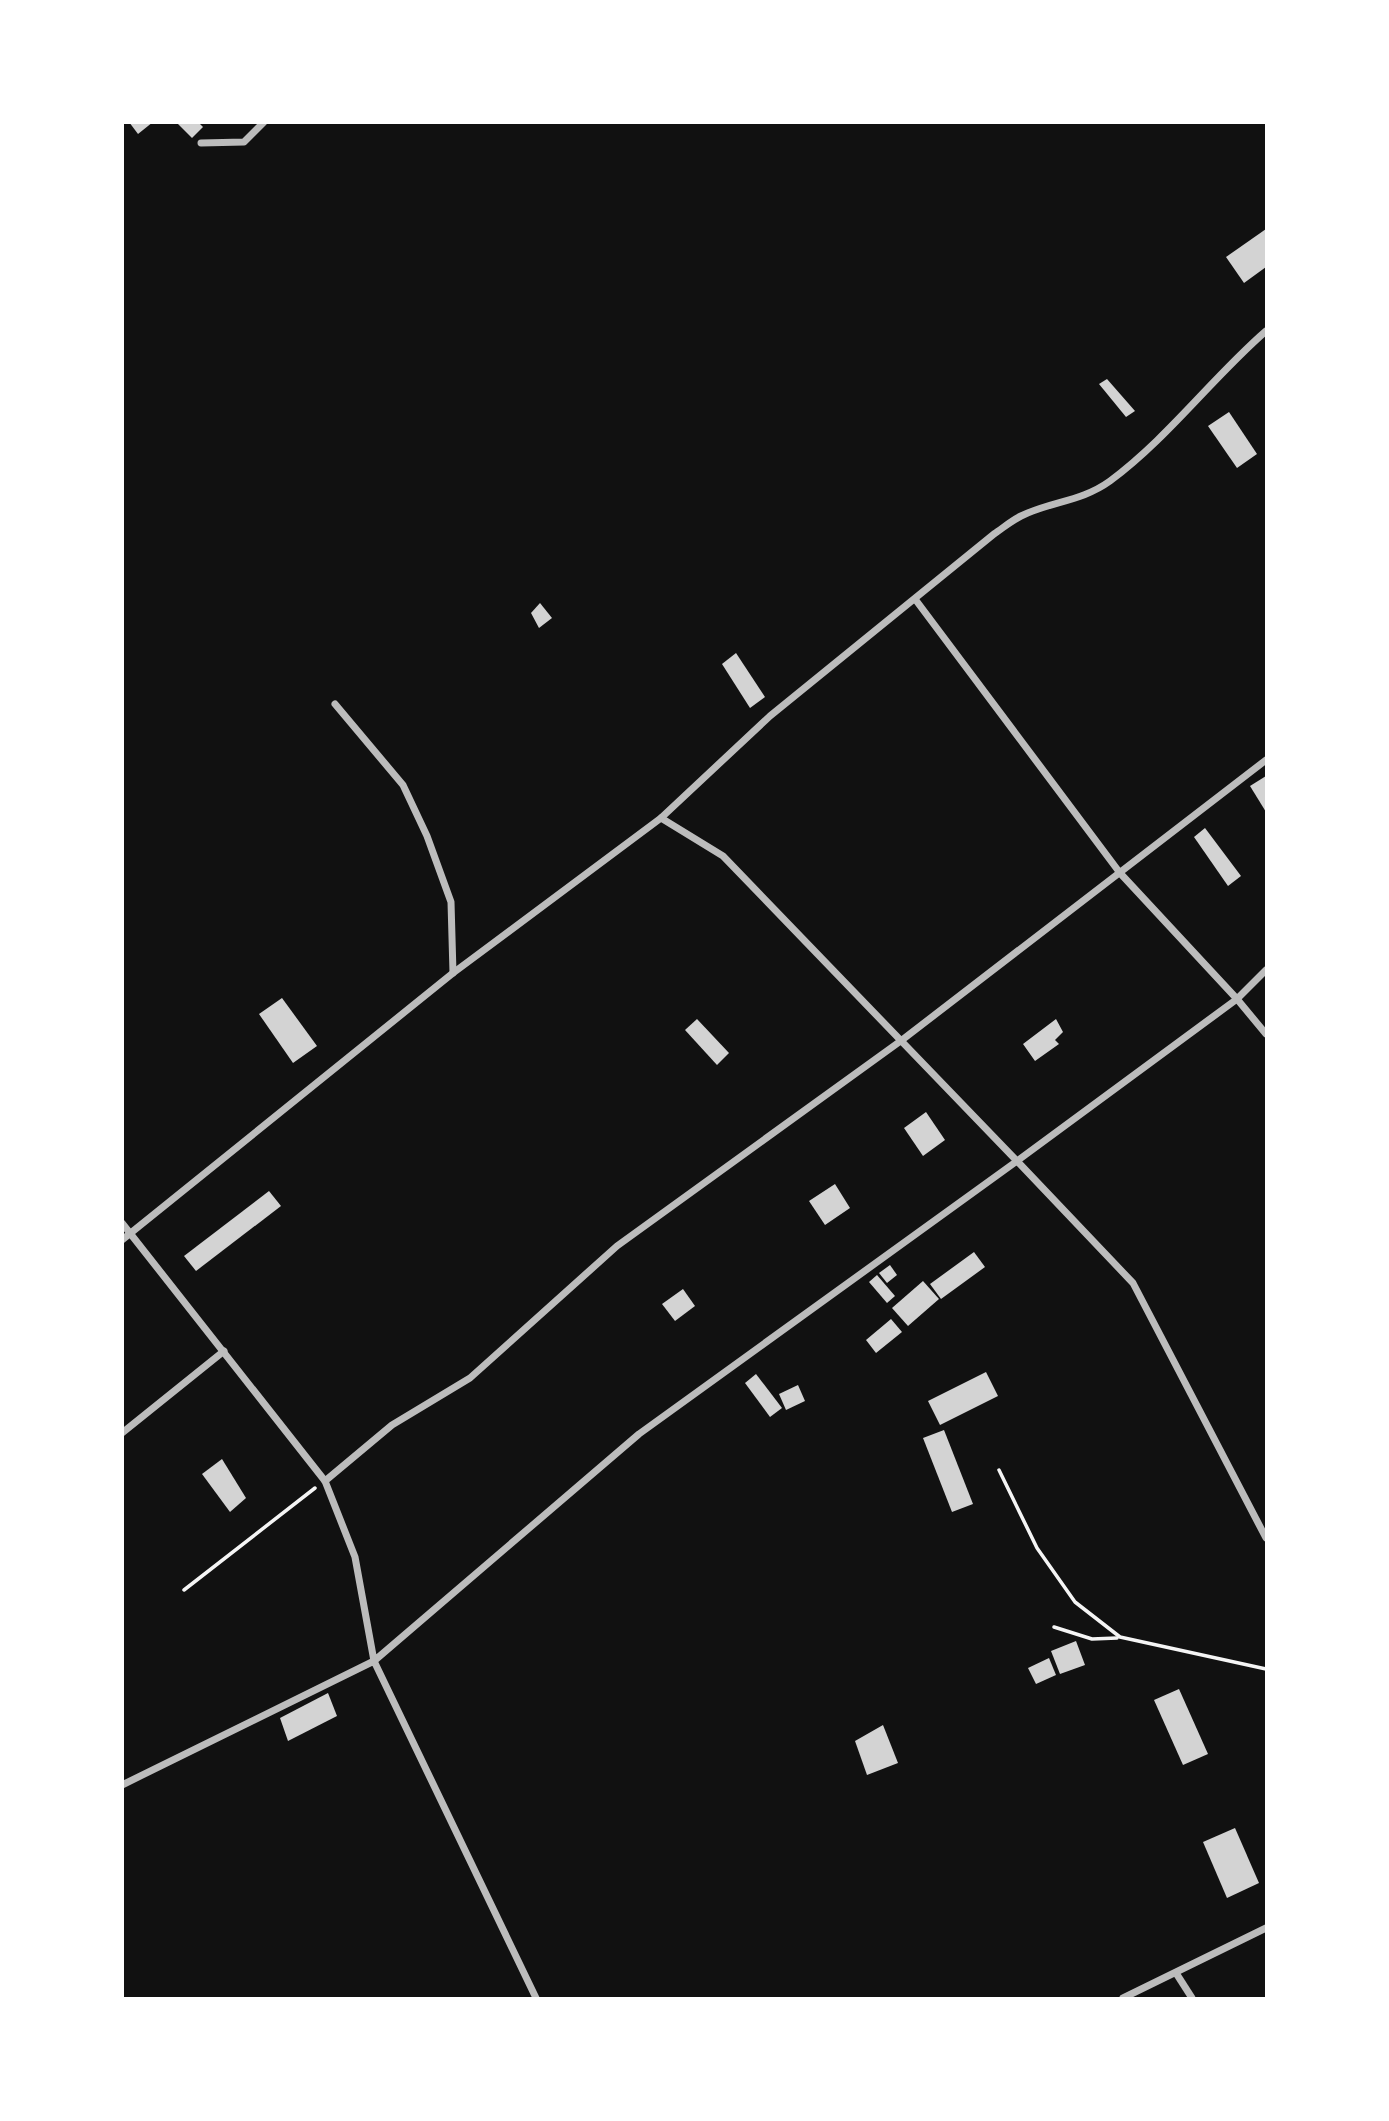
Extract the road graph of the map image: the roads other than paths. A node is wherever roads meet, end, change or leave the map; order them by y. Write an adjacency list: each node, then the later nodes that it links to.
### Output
1 (264, 122): 2 (street)
2 (201, 143)
3 (1266, 331): 4 (street)
4 (915, 599): 7 (street); 8 (street)
5 (335, 704): 10 (street)
6 (1266, 760): 8 (street)
7 (661, 818): 10 (street); 13 (street)
8 (1120, 873): 11 (street); 13 (street)
9 (1266, 970): 11 (street)
10 (453, 973): 16 (street)
11 (1237, 999): 12 (street); 14 (street)
12 (1266, 1034)
13 (902, 1040): 14 (street); 20 (street)
14 (1017, 1161): 21 (street); 22 (street)
15 (122, 1223): 16 (street)
16 (132, 1232): 17 (street); 18 (street)
17 (122, 1240)
18 (225, 1351): 19 (street); 20 (street)
19 (122, 1433)
20 (325, 1481): 22 (street)
21 (1266, 1536)
22 (374, 1661): 23 (street); 26 (street)
23 (122, 1785)
24 (1266, 1928): 25 (street)
25 (1176, 1973): 27 (street); 28 (street)
26 (536, 1998)
27 (1122, 1998)
28 (1192, 1998)

